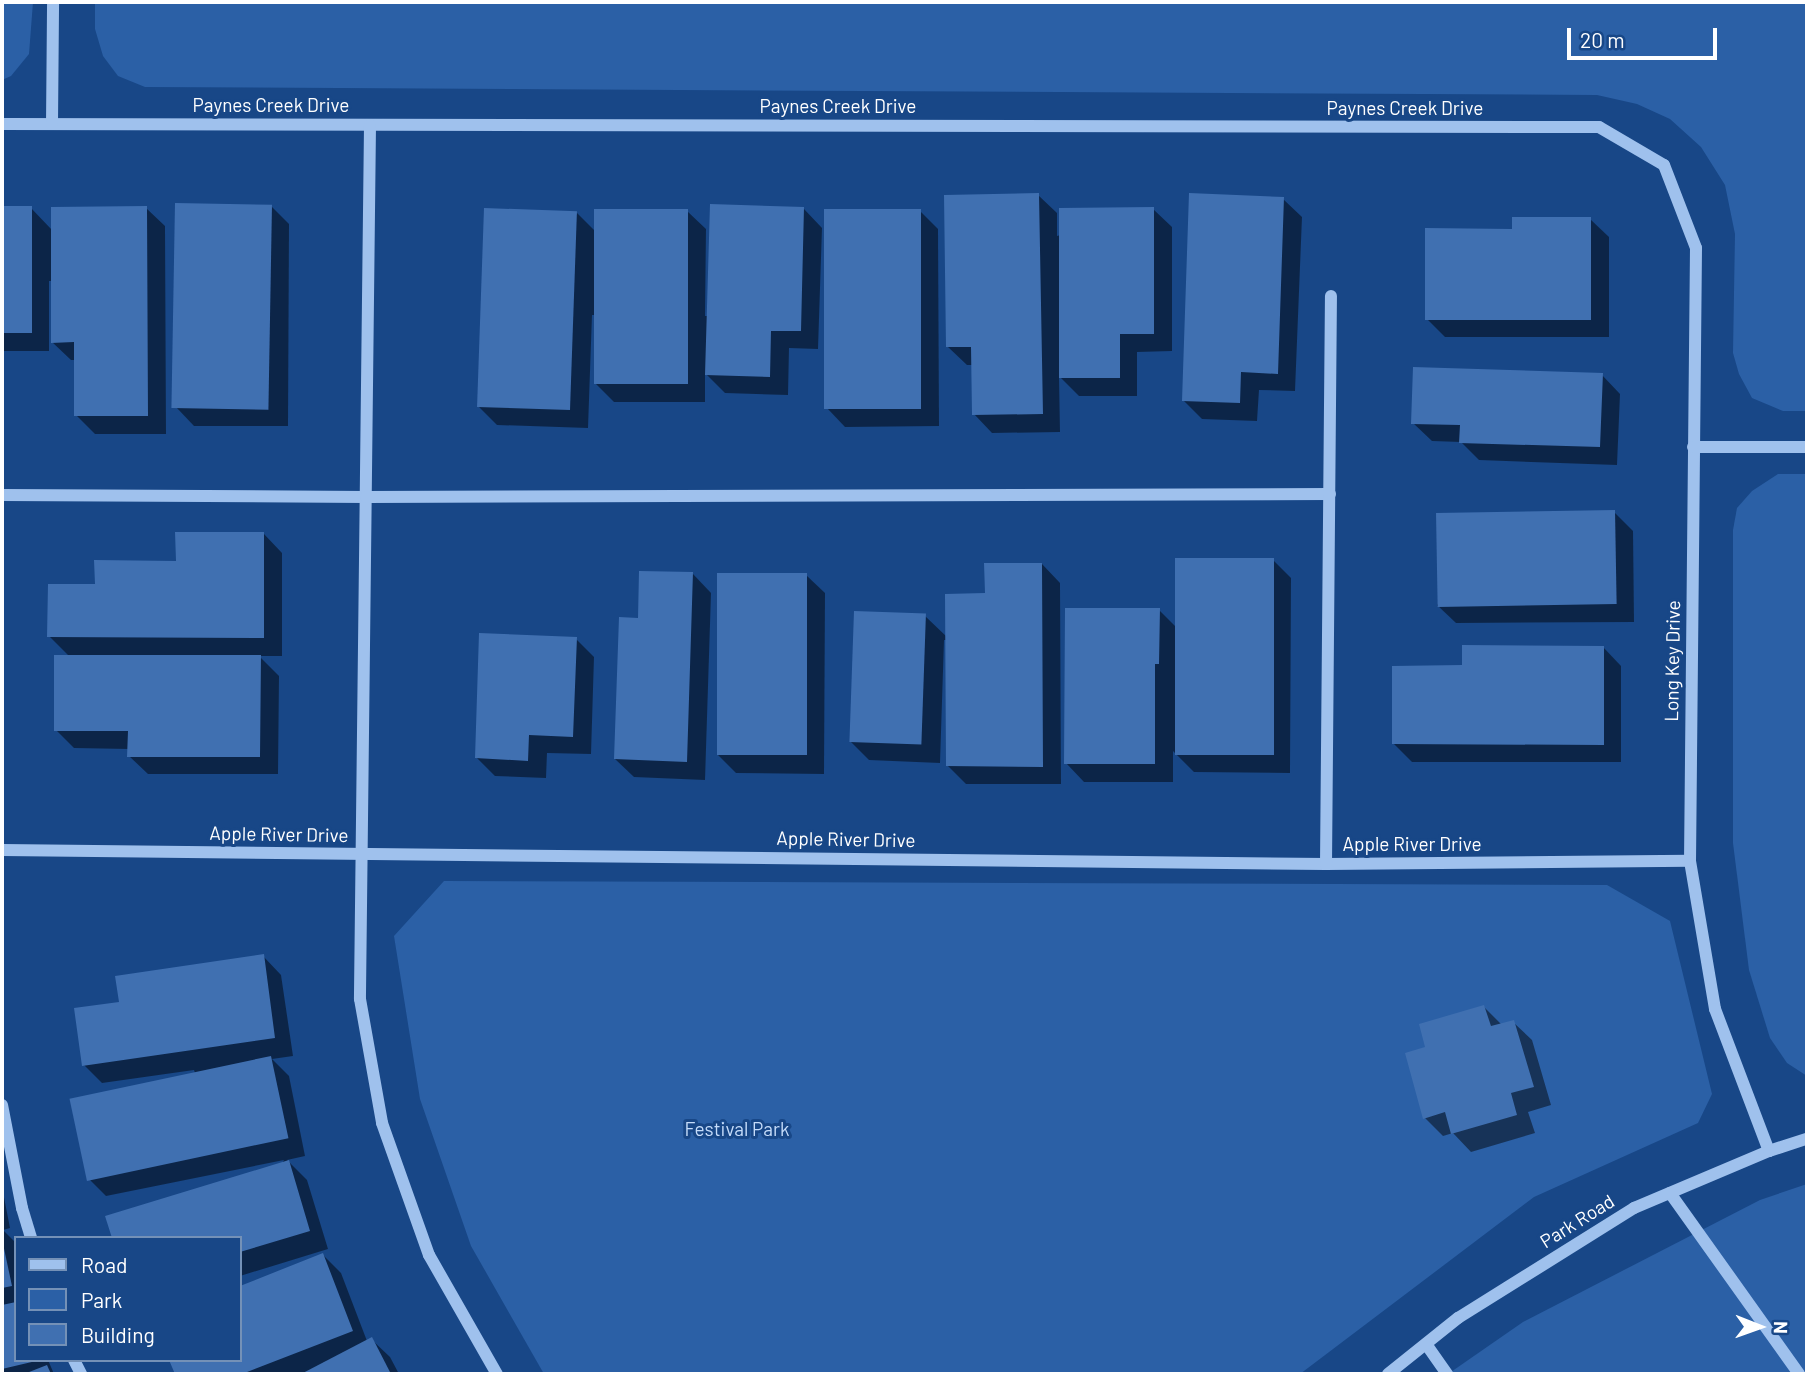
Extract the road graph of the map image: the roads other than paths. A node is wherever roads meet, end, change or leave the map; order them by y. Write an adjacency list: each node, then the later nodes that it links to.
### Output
1 (53, 2): 3 (street)
2 (2, 124): 3 (street, Paynes Creek Drive)
3 (52, 124): 4 (street, Paynes Creek Drive)
4 (370, 125): 5 (street, Paynes Creek Drive); 11 (street)
5 (1664, 165): 7 (street, Long Key Drive)
6 (1331, 296): 9 (street)
7 (1693, 447): 8 (street); 14 (street, Long Key Drive)
8 (1807, 447)
9 (1329, 494): 11 (street); 15 (street)
10 (2, 495): 11 (street)
11 (366, 497): 13 (street)
12 (2, 850): 13 (street, Apple River Drive)
13 (360, 855): 15 (street, Apple River Drive); 22 (street)
14 (1690, 861): 15 (street, Apple River Drive); 18 (street, Long Key Drive)
15 (1326, 864)
16 (2, 1105): 20 (street)
17 (1807, 1139): 18 (street, Park Road)
18 (1769, 1151): 19 (street, Park Road)
19 (1671, 1193): 21 (street, Park Road); 25 (street)
20 (30, 1236)
21 (1426, 1344): 23 (street, Park Road); 24 (street)
22 (497, 1374)
23 (1388, 1374)
24 (1447, 1374)
25 (1799, 1374)

